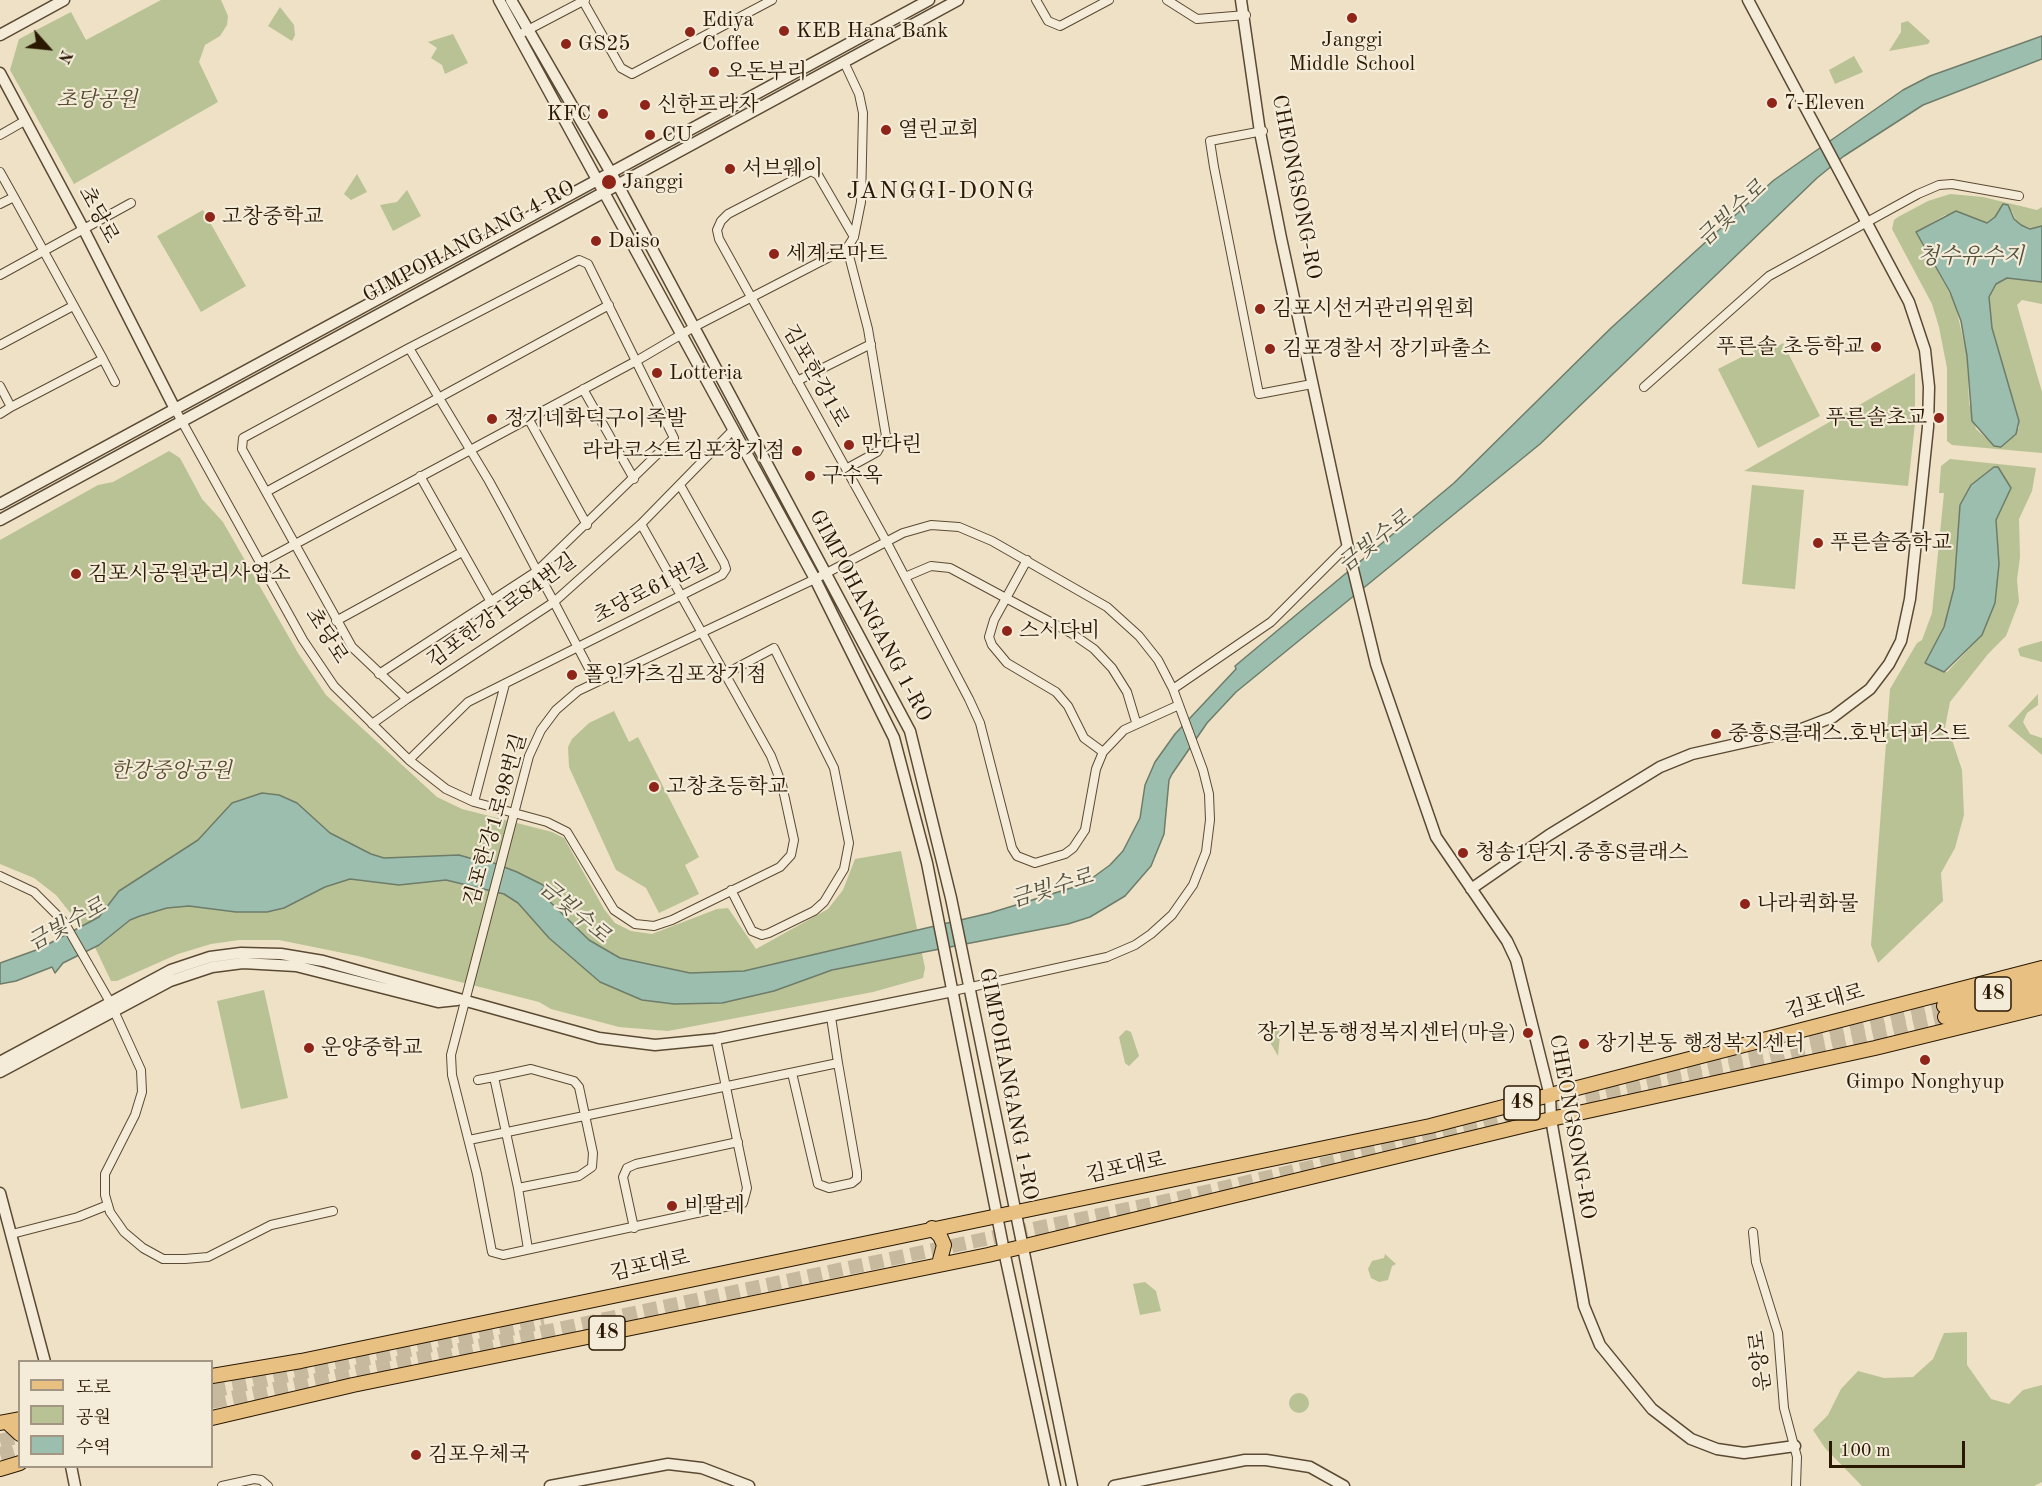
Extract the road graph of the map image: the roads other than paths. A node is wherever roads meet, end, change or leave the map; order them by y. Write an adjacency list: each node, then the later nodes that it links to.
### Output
1 (64, 0): 16 (street)
2 (499, 0): 15 (street, GIMPOHANGANG 1-RO)
3 (511, 0): 15 (street, GIMPOHANGANG 1-RO)
4 (772, 0): 12 (street)
5 (928, 0): 13 (street); 24 (street, GIMPOHANGANG 4-RO)
6 (958, 0): 13 (street, GIMPOHANGANG 4-RO)
7 (1036, 0): 8 (street)
8 (1109, 0)
9 (1167, 0): 14 (street)
10 (1243, 0): 14 (street, CHEONGSONG-RO)
11 (1748, 0): 32 (street)
12 (584, 1): 15 (street)
13 (934, 13): 17 (street, GIMPOHANGANG 4-RO)
14 (1244, 15): 21 (street, CHEONGSONG-RO)
15 (524, 32): 24 (street, GIMPOHANGANG 1-RO); 25 (street, GIMPOHANGANG 1-RO)
16 (0, 35)
17 (844, 62): 26 (street, GIMPOHANGANG 4-RO); 34 (street)
18 (0, 73): 33 (street, 초당로)
19 (0, 82): 20 (street, 초당로)
20 (21, 123): 22 (street); 33 (street, 초당로)
21 (1262, 132): 50 (street, CHEONGSONG-RO); 50 (street)
22 (0, 135)
23 (0, 172): 29 (street)
24 (609, 172): 25 (street, GIMPOHANGANG 4-RO); 26 (street, GIMPOHANGANG 1-RO)
25 (596, 179): 27 (street, GIMPOHANGANG 1-RO); 56 (street, GIMPOHANGANG 4-RO)
26 (618, 184): 27 (street, GIMPOHANGANG 4-RO); 41 (street, GIMPOHANGANG 1-RO)
27 (603, 193): 42 (street, GIMPOHANGANG 1-RO); 59 (street, GIMPOHANGANG 4-RO)
28 (2019, 196): 32 (street)
29 (14, 197): 31 (street); 36 (street)
30 (131, 203): 33 (street)
31 (0, 204)
32 (1867, 222): 52 (street); 103 (street)
33 (82, 229): 36 (street); 56 (street, 초당로)
34 (854, 237): 35 (street); 38 (street, 김포한강1로)
35 (847, 248): 38 (street); 43 (street)
36 (43, 250): 37 (street); 40 (street)
37 (0, 275)
38 (751, 298): 41 (street); 48 (street, 김포한강1로)
39 (609, 304): 45 (street); 47 (street); 54 (street)
40 (73, 306): 44 (street); 46 (street)
41 (694, 327): 42 (street); 78 (street, GIMPOHANGANG 1-RO)
42 (682, 334): 47 (street); 60 (street, GIMPOHANGANG 1-RO)
43 (871, 344): 48 (street); 62 (street)
44 (0, 345)
45 (409, 348): 54 (street); 66 (street)
46 (103, 359): 49 (street); 55 (street)
47 (638, 360): 53 (street); 64 (street)
48 (797, 381): 62 (street, 김포한강1로)
49 (115, 382)
50 (1312, 384): 73 (street, CHEONGSONG-RO)
51 (0, 386): 55 (street)
52 (1644, 387)
53 (583, 389): 58 (street); 64 (street)
54 (440, 397): 61 (street); 66 (street)
55 (11, 407): 57 (street)
56 (175, 409): 59 (street, 초당로); 67 (street, GIMPOHANGANG 4-RO)
57 (0, 414)
58 (528, 418): 61 (street); 70 (street)
59 (181, 421): 68 (street, GIMPOHANGANG 4-RO); 76 (street, 초당로)
60 (733, 430): 65 (street, 김포한강1로84번길); 80 (street, GIMPOHANGANG 1-RO)
61 (471, 449): 63 (street); 77 (street)
62 (846, 469): 71 (street, 김포한강1로)
63 (420, 476): 72 (street); 74 (street)
64 (634, 479): 70 (street)
65 (680, 485): 69 (street, 김포한강1로84번길); 81 (street, 초당로61번길)
66 (266, 492): 72 (street)
67 (0, 504)
68 (0, 520)
69 (641, 524): 81 (street); 84 (street, 김포한강1로84번길)
70 (587, 525): 77 (street)
71 (886, 541): 75 (street, 김포한강1로98번길); 78 (street, 김포한강1로98번길); 79 (street, 김포한강1로)
72 (294, 543): 76 (street); 85 (street)
73 (1349, 551): 92 (street); 103 (street, CHEONGSONG-RO)
74 (462, 552): 83 (street); 85 (street)
75 (1027, 560): 82 (street); 92 (street, 김포한강1로98번길)
76 (260, 563): 96 (street, 초당로)
77 (537, 571): 83 (street); 84 (street)
78 (826, 573): 80 (street, 김포한강1로98번길); 106 (street, GIMPOHANGANG 1-RO)
79 (905, 578): 82 (street); 97 (street, 김포한강1로)
80 (815, 579): 86 (street, 김포한강1로98번길); 107 (street, GIMPOHANGANG 1-RO)
81 (681, 596): 86 (street); 87 (street, 초당로61번길)
82 (1006, 597): 95 (street); 97 (street)
83 (491, 602): 88 (street)
84 (554, 602): 87 (street); 93 (street, 김포한강1로84번길)
85 (336, 621): 88 (street)
86 (701, 632): 89 (street); 90 (street, 김포한강1로98번길)
87 (578, 648): 90 (street); 91 (street, 초당로61번길)
88 (379, 674): 93 (street)
89 (725, 674): 102 (street); 102 (street)
90 (596, 682): 100 (street, 김포한강1로98번길)
91 (504, 684): 98 (street, 초당로61번길); 99 (street)
92 (1173, 689): 94 (street, 김포한강1로98번길)
93 (407, 699): 96 (street, 김포한강1로84번길)
94 (1180, 707): 95 (street); 106 (street, 김포한강1로98번길)
95 (1136, 722): 97 (street)
96 (372, 724): 98 (street, 초당로)
97 (1103, 752)
98 (409, 760): 99 (street, 초당로)
99 (474, 802): 100 (street, 초당로)
100 (515, 813): 102 (street, 초당로); 109 (street, 김포한강1로98번길)
101 (0, 876): 110 (street)
102 (731, 890)
103 (1471, 890): 121 (street, CHEONGSONG-RO)
104 (2042, 968): 121 (main road, 김포대로 / 48)
105 (2042, 982): 108 (main road, 48)
106 (970, 987): 107 (street, 김포한강1로98번길); 131 (street, GIMPOHANGANG 1-RO)
107 (953, 991): 112 (street); 132 (street, GIMPOHANGANG 1-RO)
108 (2042, 995)
109 (463, 1000): 110 (street); 113 (street); 125 (street, 김포한강1로98번길)
110 (112, 1006): 114 (street); 116 (street); 129 (street)
111 (2042, 1007): 123 (main road, 48)
112 (831, 1017): 113 (street); 115 (street)
113 (716, 1040): 120 (street)
114 (0, 1062)
115 (838, 1063): 117 (street); 117 (street)
116 (0, 1072)
117 (792, 1073): 120 (street)
118 (494, 1077): 119 (street); 122 (street); 124 (street)
119 (478, 1080)
120 (726, 1087): 122 (street); 126 (street)
121 (1550, 1096): 123 (street, CHEONGSONG-RO); 131 (main road, 김포대로 / 48)
122 (584, 1116): 124 (street); 127 (street)
123 (1551, 1119): 137 (main road, 48); 144 (street, CHEONGSONG-RO)
124 (507, 1132): 125 (street); 127 (street)
125 (469, 1140): 138 (street, 김포한강1로98번길)
126 (738, 1142): 133 (street); 133 (street)
127 (518, 1188): 138 (street)
128 (0, 1193): 136 (street)
129 (108, 1205): 130 (street); 136 (street)
130 (333, 1211)
131 (1014, 1213): 132 (main road, 김포대로 / 48); 137 (street, GIMPOHANGANG 1-RO)
132 (996, 1215): 134 (main road, 김포대로 / 48); 139 (street, GIMPOHANGANG 1-RO)
133 (634, 1228): 138 (street)
134 (932, 1228): 140 (main road); 142 (main road, 김포대로 / 48)
135 (1753, 1232): 144 (street, 운양로)
136 (12, 1234): 141 (street)
137 (1020, 1246): 139 (main road, 48); 152 (street, GIMPOHANGANG 1-RO)
138 (528, 1249)
139 (1004, 1251): 140 (main road, 48); 151 (street, GIMPOHANGANG 1-RO)
140 (939, 1264): 143 (main road, 48)
141 (44, 1360)
142 (213, 1376)
143 (213, 1418)
144 (1795, 1446): 157 (street, 운양로)
145 (71, 1468): 146 (street)
146 (75, 1486)
147 (220, 1486): 148 (street)
148 (268, 1486)
149 (550, 1486): 150 (street)
150 (749, 1486)
151 (1055, 1486)
152 (1072, 1486)
153 (1114, 1486): 156 (street)
154 (1140, 1486): 155 (street)
155 (1337, 1486)
156 (1344, 1486)
157 (1796, 1486)

